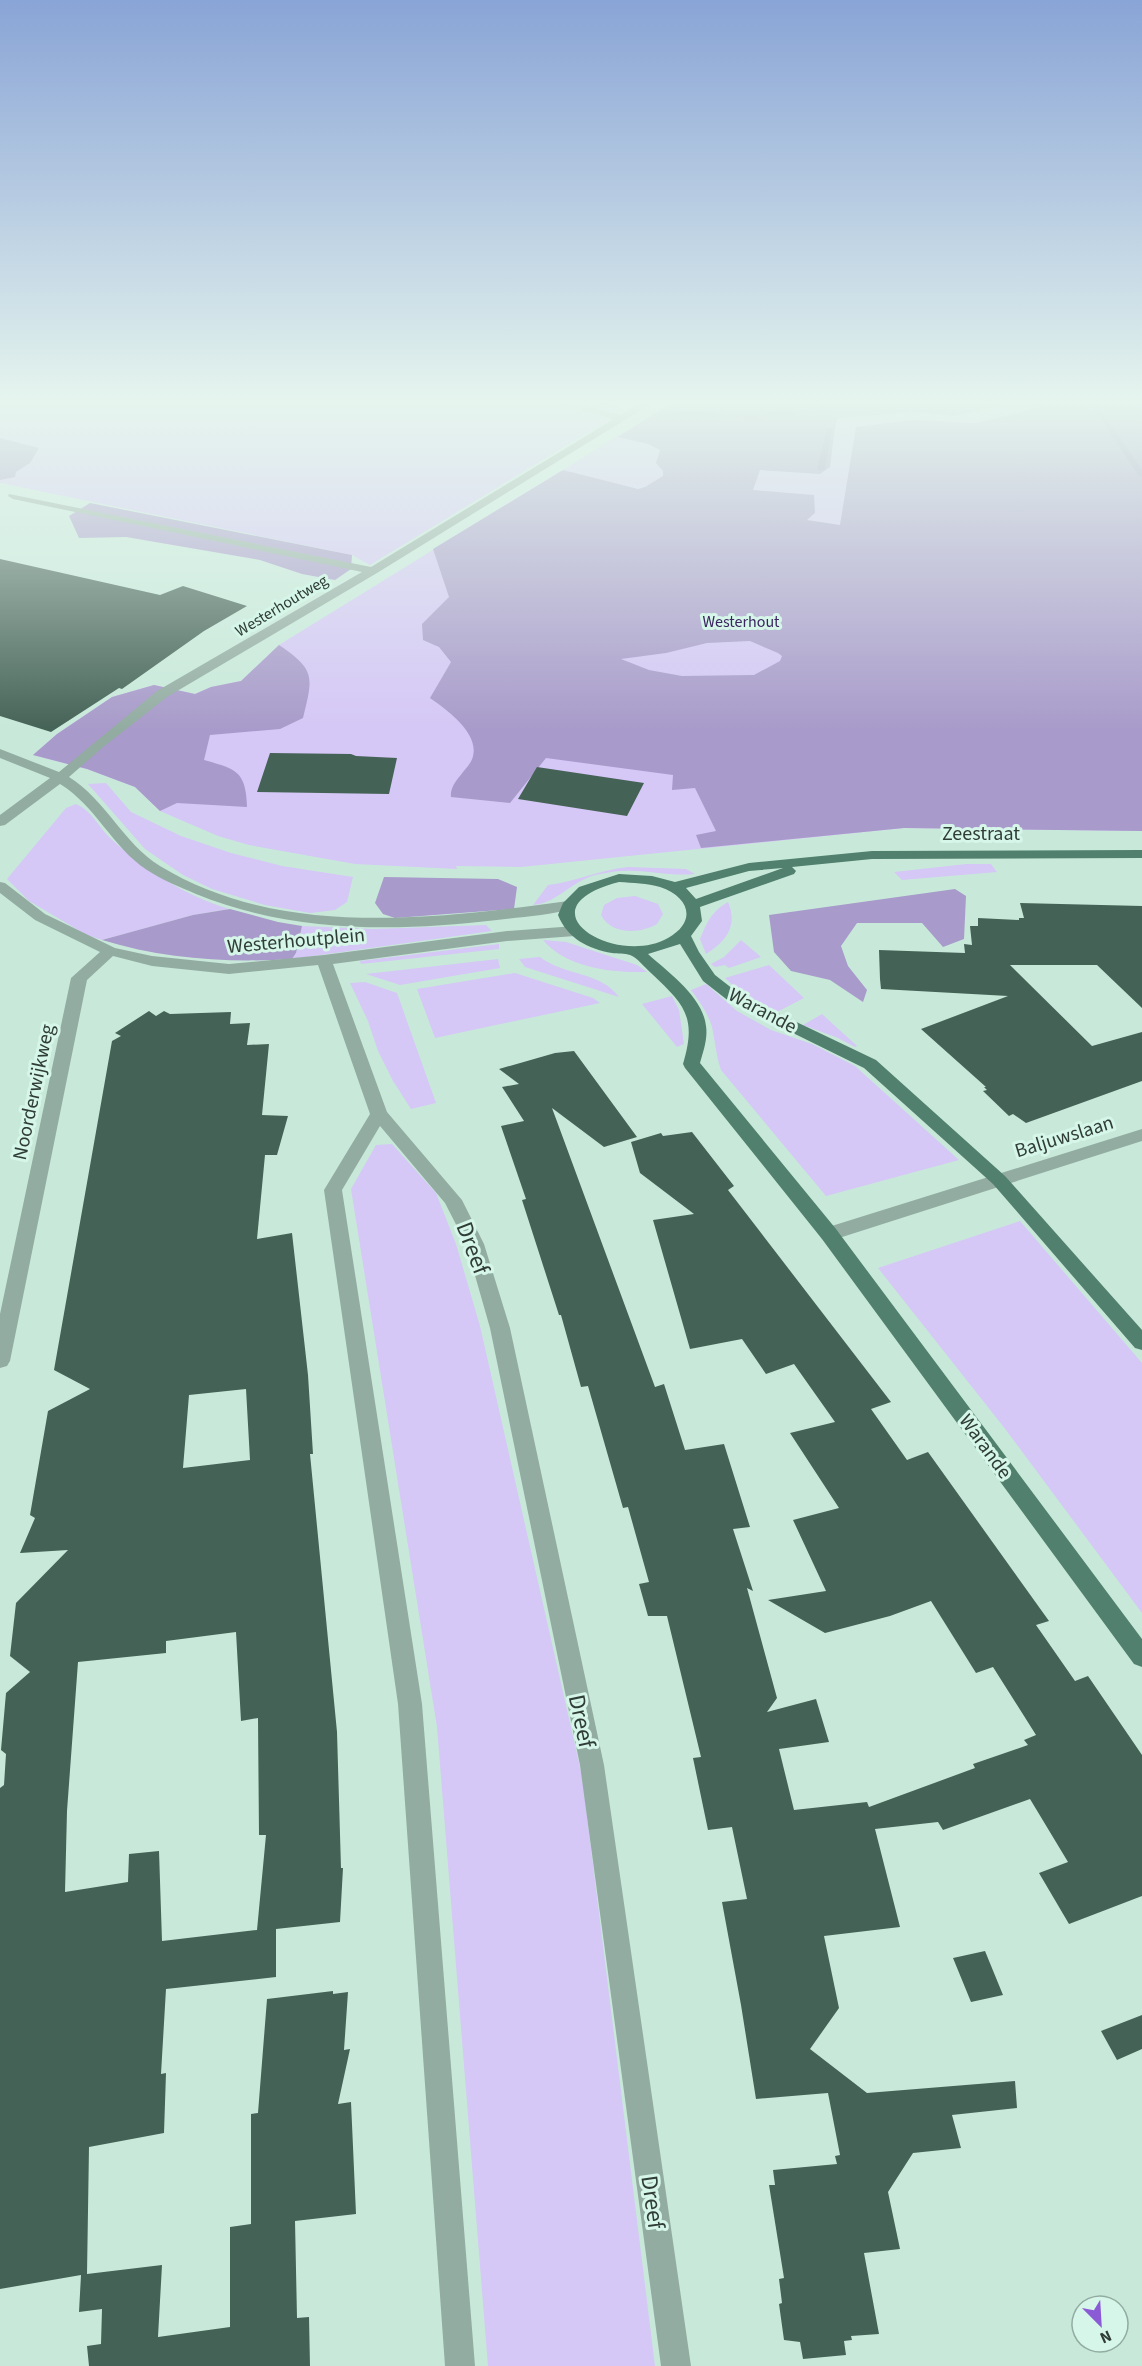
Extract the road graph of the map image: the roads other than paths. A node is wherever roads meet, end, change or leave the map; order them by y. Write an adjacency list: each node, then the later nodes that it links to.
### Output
1 (82, 510): 3 (street)
2 (472, 510): 3 (street, Westerhoutweg)
3 (373, 571): 5 (street, Westerhoutweg)
4 (0, 753): 5 (street, Westerhoutplein)
5 (58, 778): 6 (street, Westerhoutweg); 12 (street, Westerhoutplein)
6 (0, 822)
7 (1142, 854): 8 (main road, Zeestraat)
8 (820, 861): 9 (main road, Zeestraat); 11 (main road, Zeestraat)
9 (673, 887): 11 (main road); 12 (main road)
10 (1, 888): 16 (street, Westerhoutplein)
11 (693, 905): 14 (main road)
12 (568, 906): 13 (main road)
13 (575, 931): 15 (main road); 17 (street, Westerhoutplein)
14 (684, 936): 15 (main road); 20 (main road, Warande)
15 (634, 950): 21 (main road, Warande)
16 (110, 951): 17 (street, Westerhoutplein); 23 (street, Noorderwijkweg)
17 (324, 960): 18 (street, Dreef)
18 (380, 1114): 25 (street); 26 (street, Dreef)
19 (1142, 1135): 20 (street, Baljuwslaan)
20 (999, 1180): 21 (street); 22 (main road, Warande)
21 (829, 1234): 24 (main road, Warande)
22 (1142, 1343)
23 (0, 1361)
24 (1142, 1657)
25 (460, 2366)
26 (676, 2366)

